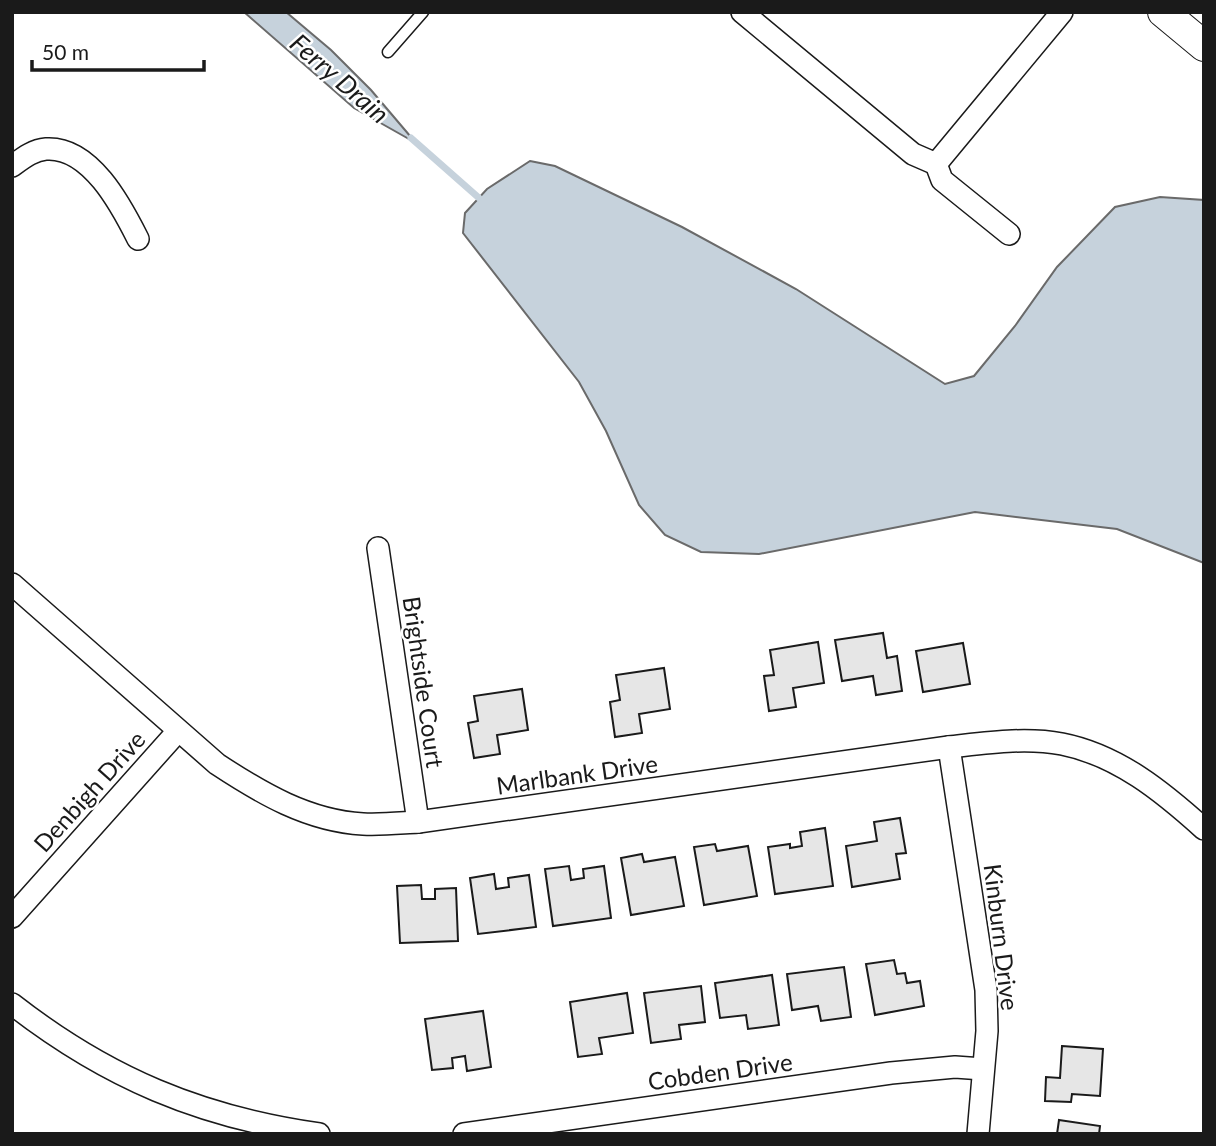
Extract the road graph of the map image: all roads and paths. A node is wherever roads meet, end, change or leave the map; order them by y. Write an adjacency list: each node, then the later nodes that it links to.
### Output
1 (423, 12): 6 (lane)
2 (742, 12): 7 (street)
3 (1062, 12): 7 (street)
4 (1163, 12): 5 (main road)
5 (1204, 46)
6 (388, 52)
7 (936, 164): 9 (street)
8 (12, 166): 10 (street)
9 (1009, 234)
10 (138, 239)
11 (378, 548): 15 (street, Brightside Court)
12 (12, 584): 13 (street, Marlbank Drive)
13 (178, 731): 15 (street, Marlbank Drive); 17 (street, Denbigh Drive)
14 (949, 747): 15 (street, Marlbank Drive); 16 (street, Marlbank Drive); 19 (street, Kinburn Drive)
15 (418, 822)
16 (1204, 829)
17 (12, 917)
18 (12, 1004): 20 (street)
19 (983, 1069): 21 (street, Cobden Drive); 24 (street, Kinburn Drive)
20 (228, 1125): 22 (street)
21 (557, 1127): 23 (street, Cobden Drive)
22 (319, 1134)
23 (464, 1134)
24 (978, 1134)

